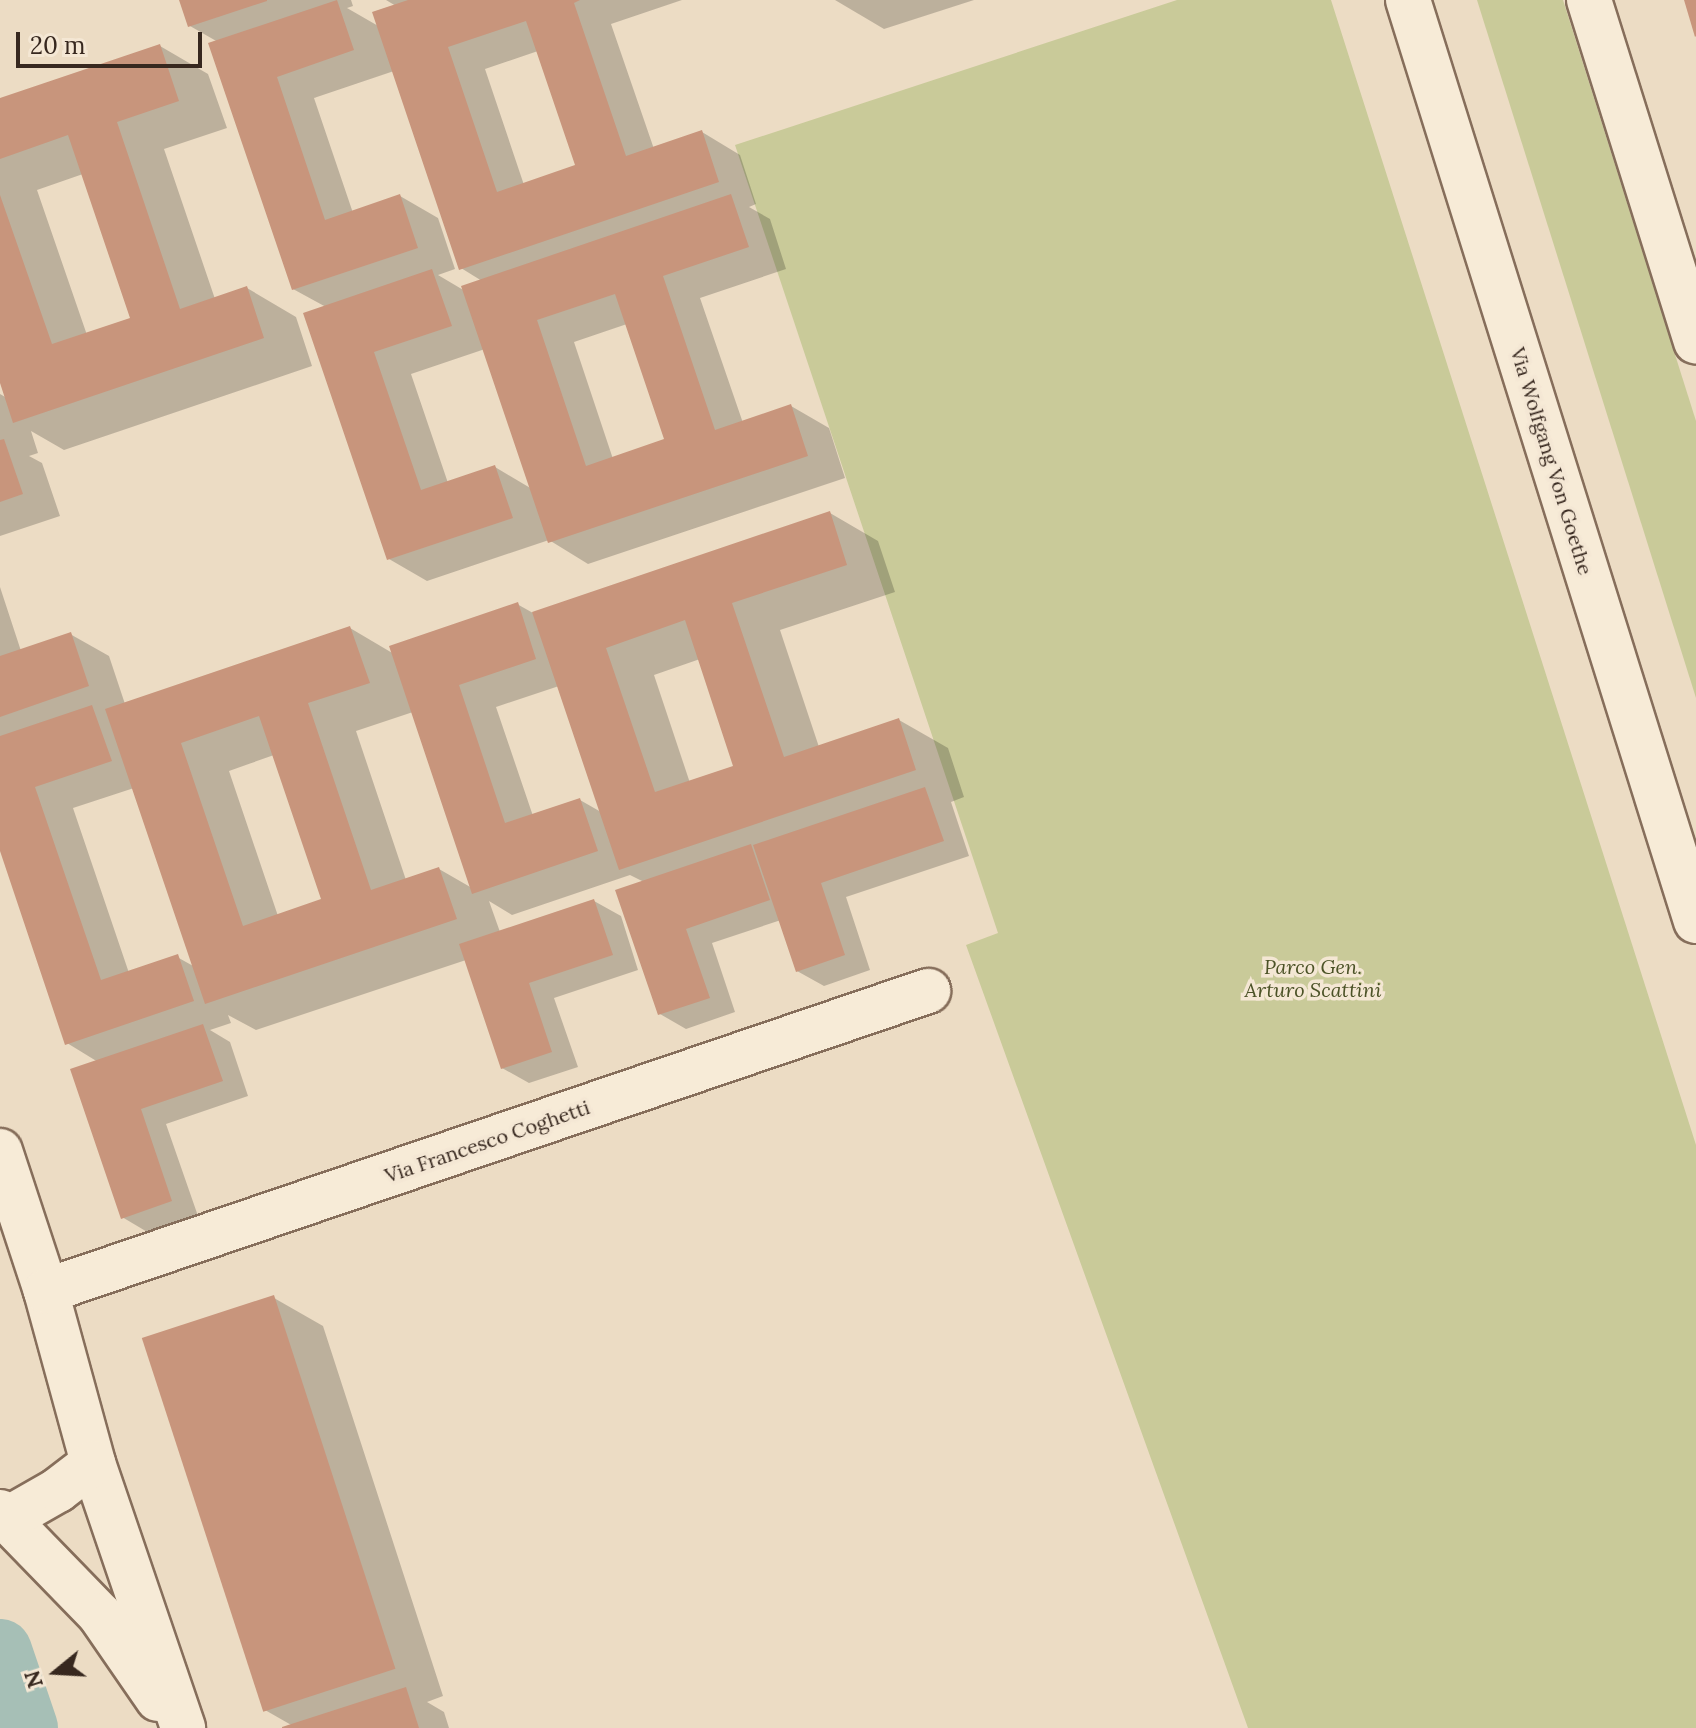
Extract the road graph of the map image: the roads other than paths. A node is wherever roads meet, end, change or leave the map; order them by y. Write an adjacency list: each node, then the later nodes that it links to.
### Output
1 (1408, 0): 4 (street, Via Wolfgang Von Goethe)
2 (1589, 0): 3 (street)
3 (1696, 342)
4 (1696, 921)
5 (928, 991): 7 (street, Via Francesco Coghetti)
6 (0, 1151): 7 (street)
7 (46, 1291): 8 (street)
8 (93, 1463): 9 (street); 10 (street)
9 (4, 1515): 10 (street)
10 (180, 1728)

